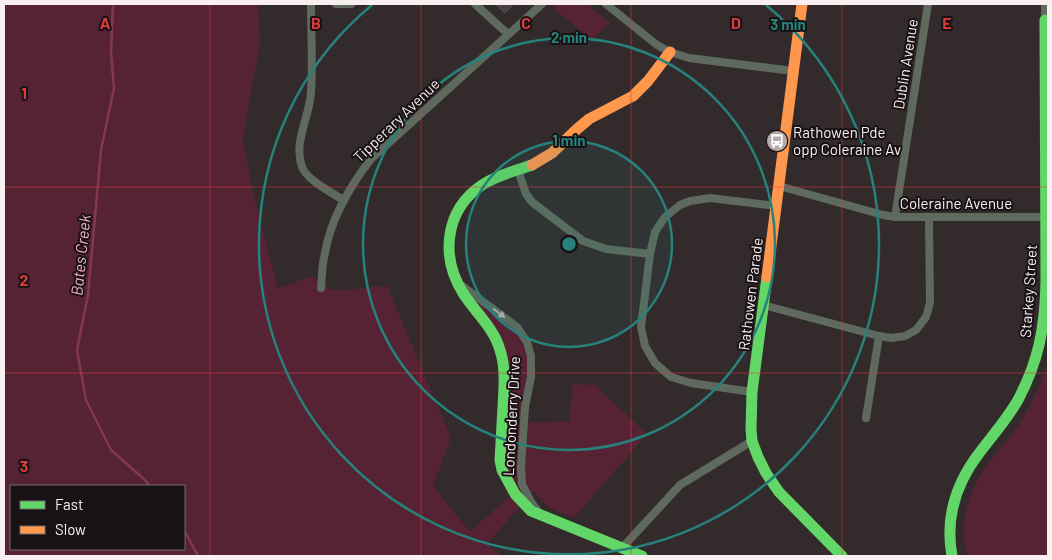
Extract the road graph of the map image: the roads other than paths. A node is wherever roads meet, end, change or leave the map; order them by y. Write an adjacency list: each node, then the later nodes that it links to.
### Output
1 (311, 4): 18 (street)
2 (336, 4): 3 (street)
3 (351, 4)
4 (475, 4): 11 (street)
5 (542, 4): 11 (street, Tipperary Avenue)
6 (606, 4): 12 (street)
7 (802, 4): 13 (street, Rathowen Parade)
8 (928, 4): 21 (street, Dublin Avenue)
9 (1045, 4): 10 (street, Starkey Street)
10 (1047, 20): 14 (street, Starkey Street)
11 (508, 34): 18 (street, Tipperary Avenue)
12 (670, 52): 13 (street); 15 (street, Londonderry Drive)
13 (793, 70): 17 (street, Rathowen Parade)
14 (1047, 88): 16 (street, Starkey Street)
15 (518, 170): 23 (street); 24 (street, Londonderry Drive)
16 (1048, 185): 20 (street, Starkey Street)
17 (779, 186): 19 (street, Rathowen Parade); 21 (street, Coleraine Avenue)
18 (343, 200): 26 (street, Tipperary Avenue)
19 (776, 206): 23 (street); 27 (street, Rathowen Parade)
20 (1047, 216): 22 (street, Coleraine Avenue); 25 (street, Starkey Street)
21 (895, 217): 22 (street, Coleraine Avenue)
22 (929, 218): 28 (street)
23 (650, 254): 29 (street)
24 (459, 284): 32 (street, Londonderry Drive); 32 (street, Londonderry Drive, one-way to 32)
25 (1047, 284): 36 (street, Starkey Street)
26 (321, 288)
27 (763, 305): 28 (street); 29 (street, Rathowen Parade)
28 (879, 336): 30 (street)
29 (752, 392): 31 (street, Rathowen Parade)
30 (866, 418)
31 (752, 441): 33 (street); 35 (street, Rathowen Parade)
32 (542, 516): 33 (street, Londonderry Drive)
33 (622, 548): 34 (street, Londonderry Drive)
34 (642, 556)
35 (842, 556)
36 (952, 556)

